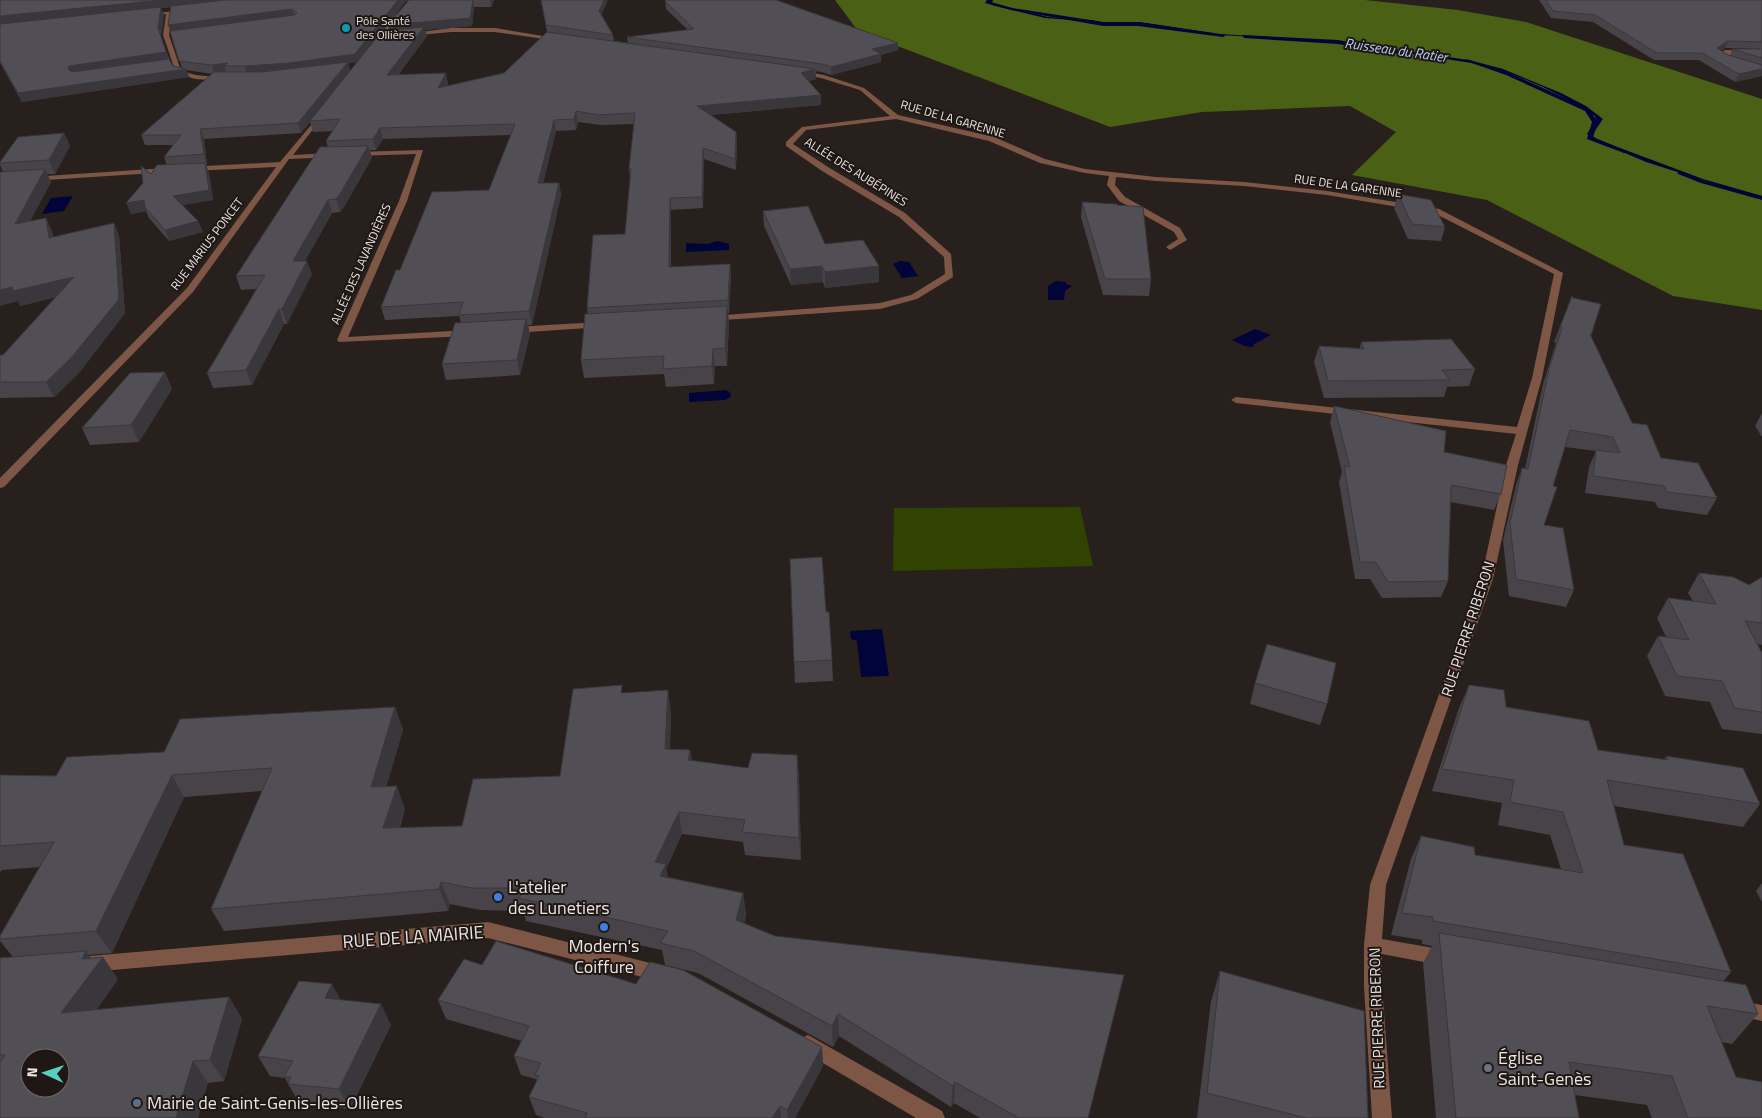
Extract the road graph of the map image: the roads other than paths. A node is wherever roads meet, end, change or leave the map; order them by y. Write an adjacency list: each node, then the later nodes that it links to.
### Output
1 (415, 0): 8 (street)
2 (198, 9): 3 (street)
3 (169, 12): 4 (street); 9 (street)
4 (140, 15)
5 (401, 35): 10 (street)
6 (176, 36): 9 (street)
7 (391, 36): 8 (street)
8 (382, 37): 12 (street)
9 (167, 38): 13 (street)
10 (571, 41)
11 (1762, 52): 16 (street)
12 (369, 54)
13 (175, 63): 14 (street); 19 (street)
14 (166, 64)
15 (1762, 65): 16 (street)
16 (1751, 67): 17 (street)
17 (1762, 70)
18 (793, 72): 21 (street, RUE DE LA GARENNE)
19 (232, 80)
20 (330, 104): 22 (street, RUE MARIUS PONCET)
21 (896, 117): 23 (street, RUE DE LA GARENNE); 27 (street, ALLÉE DES AUBÉPINES)
22 (285, 161): 24 (street); 30 (street, ALLÉE DES LAVANDIÈRES); 33 (street, RUE MARIUS PONCET)
23 (1113, 174): 25 (street, RUE DE LA GARENNE); 26 (street)
24 (0, 181)
25 (1436, 211): 32 (street, RUE PIERRE RIBERON)
26 (1170, 246)
27 (704, 319)
28 (606, 325): 29 (street)
29 (507, 330)
30 (477, 332)
31 (1236, 400): 32 (street)
32 (1522, 431): 34 (street, RUE PIERRE RIBERON)
33 (0, 485)
34 (1373, 945): 35 (street); 42 (street, RUE PIERRE RIBERON)
35 (1462, 961)
36 (70, 966): 37 (street, RUE DE LA MAIRIE)
37 (681, 978)
38 (1725, 1006): 39 (street)
39 (1762, 1013)
40 (794, 1037): 41 (street)
41 (935, 1118)
42 (1382, 1118)

